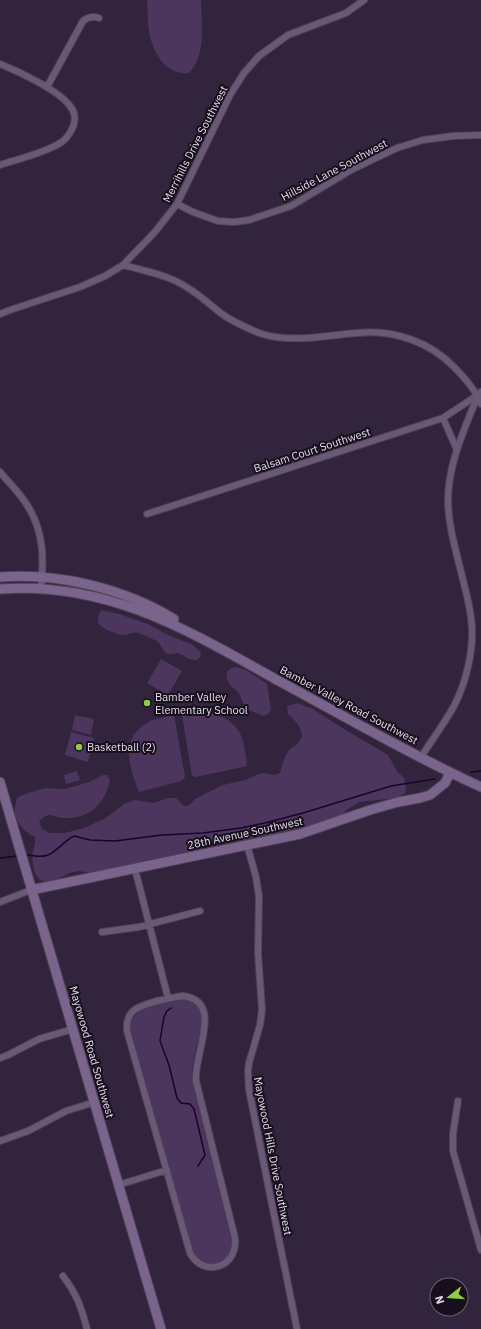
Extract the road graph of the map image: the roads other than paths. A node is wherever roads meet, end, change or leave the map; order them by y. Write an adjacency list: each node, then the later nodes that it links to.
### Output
1 (364, 0): 7 (street, Merrihills Drive Southwest)
2 (99, 18): 4 (street)
3 (0, 64): 4 (street)
4 (46, 87): 6 (street)
5 (481, 135): 7 (street, Hillside Lane Southwest)
6 (0, 165)
7 (177, 204): 8 (street, Merrihills Drive Southwest)
8 (123, 266): 9 (street, Merrihills Drive Southwest); 10 (street)
9 (0, 314)
10 (479, 394): 11 (street); 12 (street, Balsam Court Southwest); 13 (street)
11 (481, 404)
12 (443, 418): 13 (street); 15 (street, Balsam Court Southwest)
13 (457, 450): 21 (street)
14 (0, 472): 17 (street)
15 (147, 514)
16 (0, 577): 17 (street, Bamber Valley Road Southwest)
17 (42, 577): 18 (street); 20 (street, Bamber Valley Road Southwest)
18 (41, 588): 19 (street, Bamber Valley Road Southwest); 20 (street, Bamber Valley Road Southwest)
19 (0, 589)
20 (207, 641): 21 (street, Bamber Valley Road Southwest)
21 (421, 757): 22 (street, Bamber Valley Road Southwest)
22 (450, 773): 24 (street, Bamber Valley Road Southwest); 25 (street, 28th Avenue Southwest)
23 (0, 782): 27 (street, Mayowood Road Southwest)
24 (481, 787)
25 (247, 846): 26 (street, 28th Avenue Southwest); 44 (street, Mayowood Hills Drive Southwest)
26 (135, 869): 27 (street, 28th Avenue Southwest); 30 (street)
27 (31, 890): 28 (street); 33 (street, Mayowood Road Southwest)
28 (0, 902)
29 (200, 911): 30 (street)
30 (150, 924): 31 (street); 32 (street)
31 (102, 932)
32 (168, 998): 38 (street); 38 (street)
33 (73, 1029): 34 (street); 36 (street, Mayowood Road Southwest)
34 (0, 1058)
35 (458, 1101): 40 (street)
36 (95, 1102): 37 (street); 39 (street, Mayowood Road Southwest)
37 (0, 1142)
38 (166, 1170): 39 (street)
39 (118, 1185): 43 (street, Mayowood Road Southwest)
40 (481, 1250)
41 (63, 1276): 42 (street)
42 (87, 1329)
43 (161, 1329)
44 (297, 1329)

